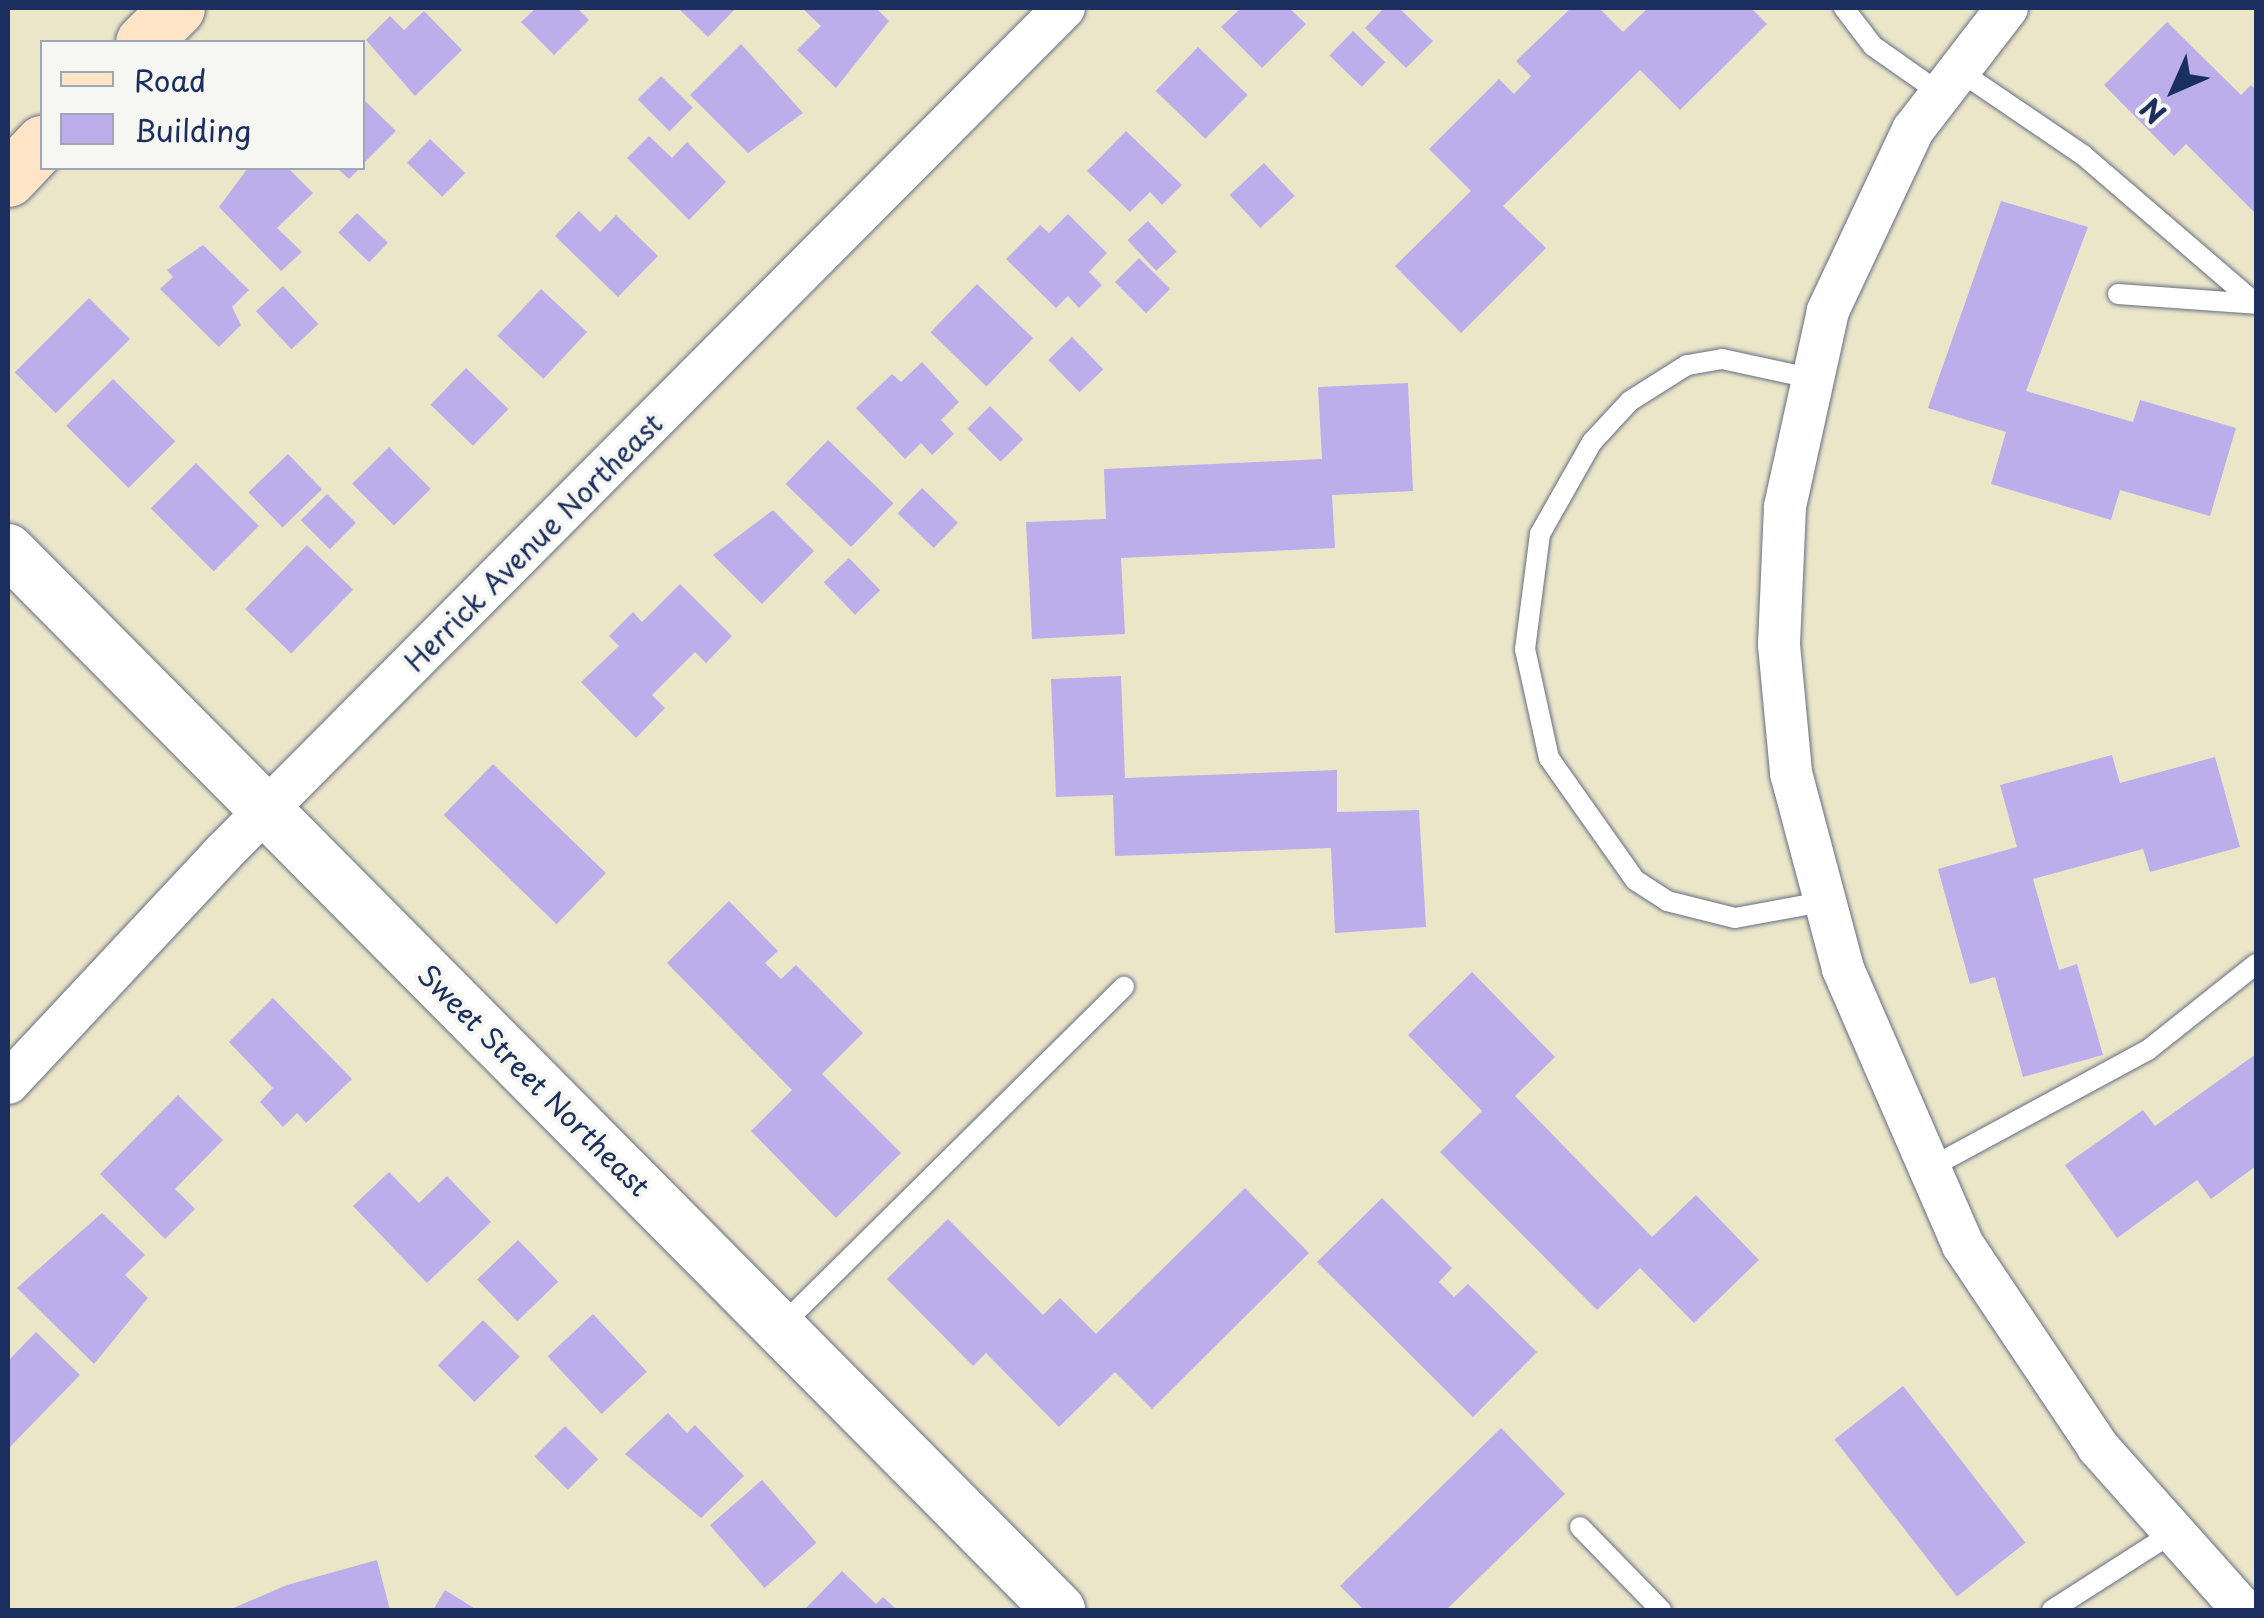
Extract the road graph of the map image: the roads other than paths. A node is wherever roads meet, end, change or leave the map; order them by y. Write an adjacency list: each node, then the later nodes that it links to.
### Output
1 (177, 8): 5 (main road)
2 (1064, 8): 13 (street, Herrick Avenue Northeast)
3 (1844, 8): 6 (lane)
4 (2007, 8): 6 (street)
5 (144, 40)
6 (1946, 79): 10 (lane); 11 (street)
7 (40, 146): 8 (main road)
8 (8, 179)
9 (2118, 294): 10 (lane)
10 (2256, 304)
11 (1810, 378): 14 (street); 14 (lane)
12 (8, 550): 13 (street, Sweet Street Northeast)
13 (266, 810): 17 (street, Herrick Avenue Northeast); 19 (street, Sweet Street Northeast)
14 (1822, 902): 18 (street)
15 (2256, 964): 18 (lane)
16 (1124, 987): 19 (lane)
17 (8, 1083)
18 (1926, 1170): 21 (street)
19 (779, 1328): 22 (street, Sweet Street Northeast)
20 (1580, 1527): 23 (lane)
21 (2171, 1534): 24 (lane); 25 (street)
22 (1059, 1610)
23 (1661, 1610)
24 (2052, 1610)
25 (2242, 1610)

